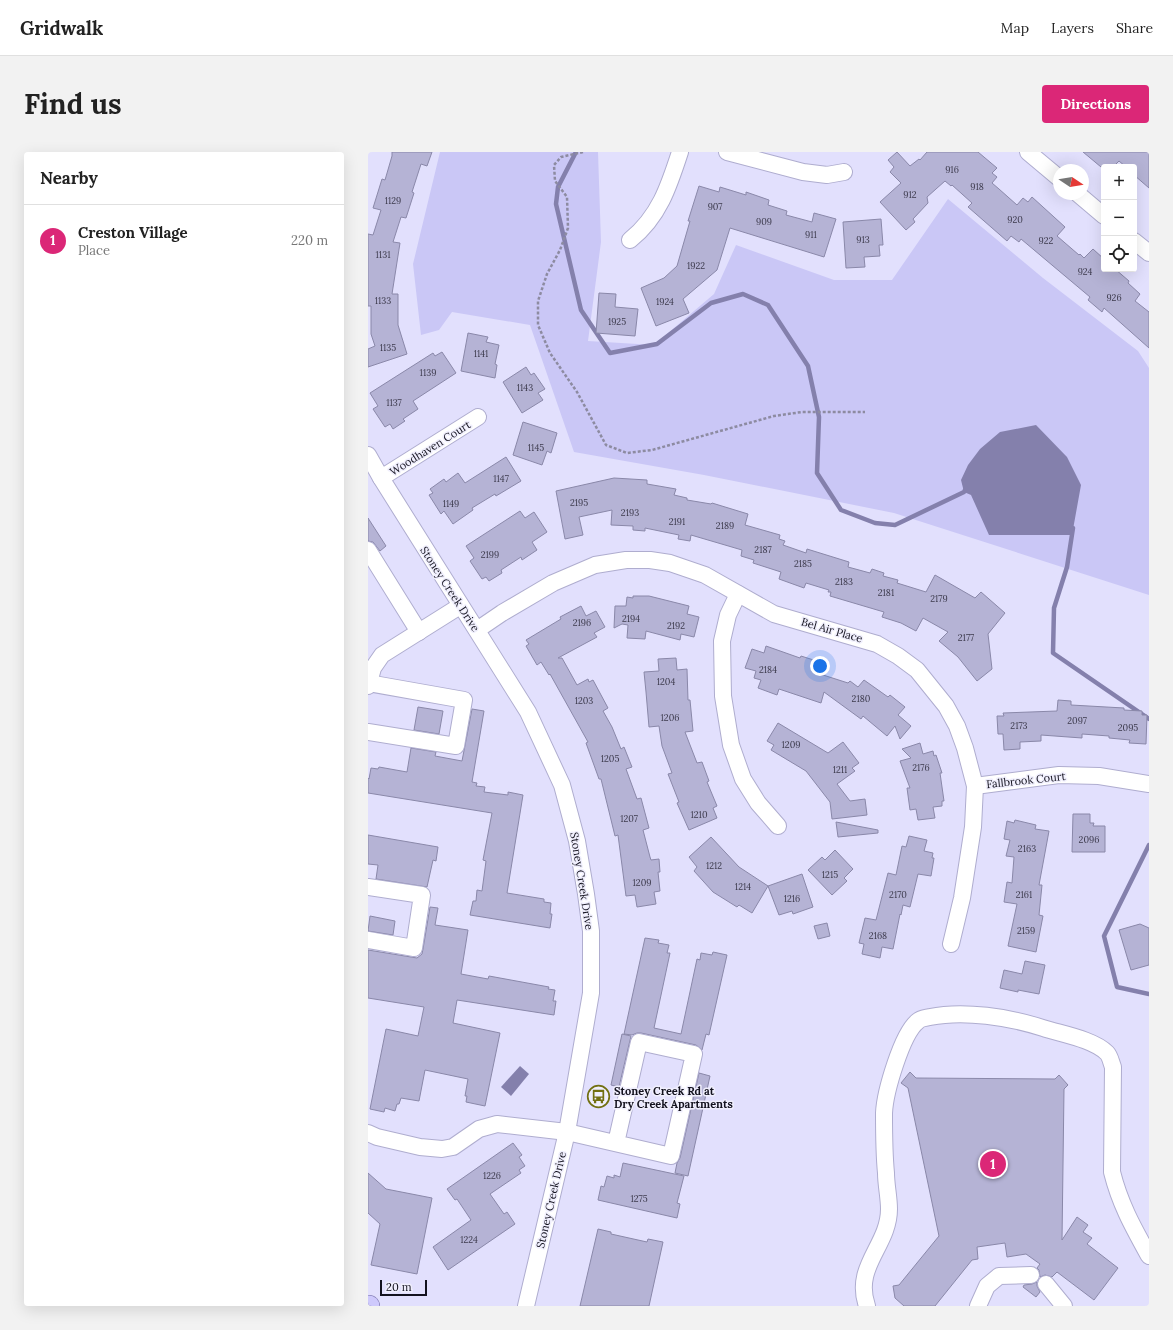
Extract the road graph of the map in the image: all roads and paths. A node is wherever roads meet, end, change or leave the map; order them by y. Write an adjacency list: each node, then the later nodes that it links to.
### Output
1 (583, 152): 12 (path)
2 (680, 152): 9 (street)
3 (727, 152): 5 (street)
4 (1028, 152): 6 (street)
5 (844, 172)
6 (1053, 173)
7 (1085, 200): 8 (street)
8 (1101, 213)
9 (630, 240)
10 (1137, 243): 11 (street)
11 (1149, 253)
12 (865, 412)
13 (478, 417): 15 (street, Woodhaven Court)
14 (368, 455): 15 (street, Stoney Creek Drive)
15 (381, 478): 18 (street, Stoney Creek Drive)
16 (368, 550): 20 (street)
17 (738, 594): 19 (street, Bel Air Place); 24 (street, Bel Air Place); 25 (street)
18 (460, 606): 19 (street, Stoney Creek Drive); 20 (street)
19 (477, 630): 29 (street, Stoney Creek Drive)
20 (419, 632): 21 (street)
21 (368, 684): 22 (street)
22 (368, 732)
23 (1149, 784): 24 (street, Fallbrook Court)
24 (975, 786): 28 (street, Bel Air Place)
25 (778, 826)
26 (368, 886): 27 (street)
27 (368, 940)
28 (951, 944)
29 (567, 1132): 30 (street); 31 (street); 35 (street, Stoney Creek Drive)
30 (368, 1133)
31 (616, 1143): 31 (street)
32 (1149, 1256): 36 (street)
33 (1031, 1275): 37 (street)
34 (1046, 1284): 38 (street)
35 (526, 1306)
36 (866, 1306)
37 (978, 1306)
38 (1064, 1306)

